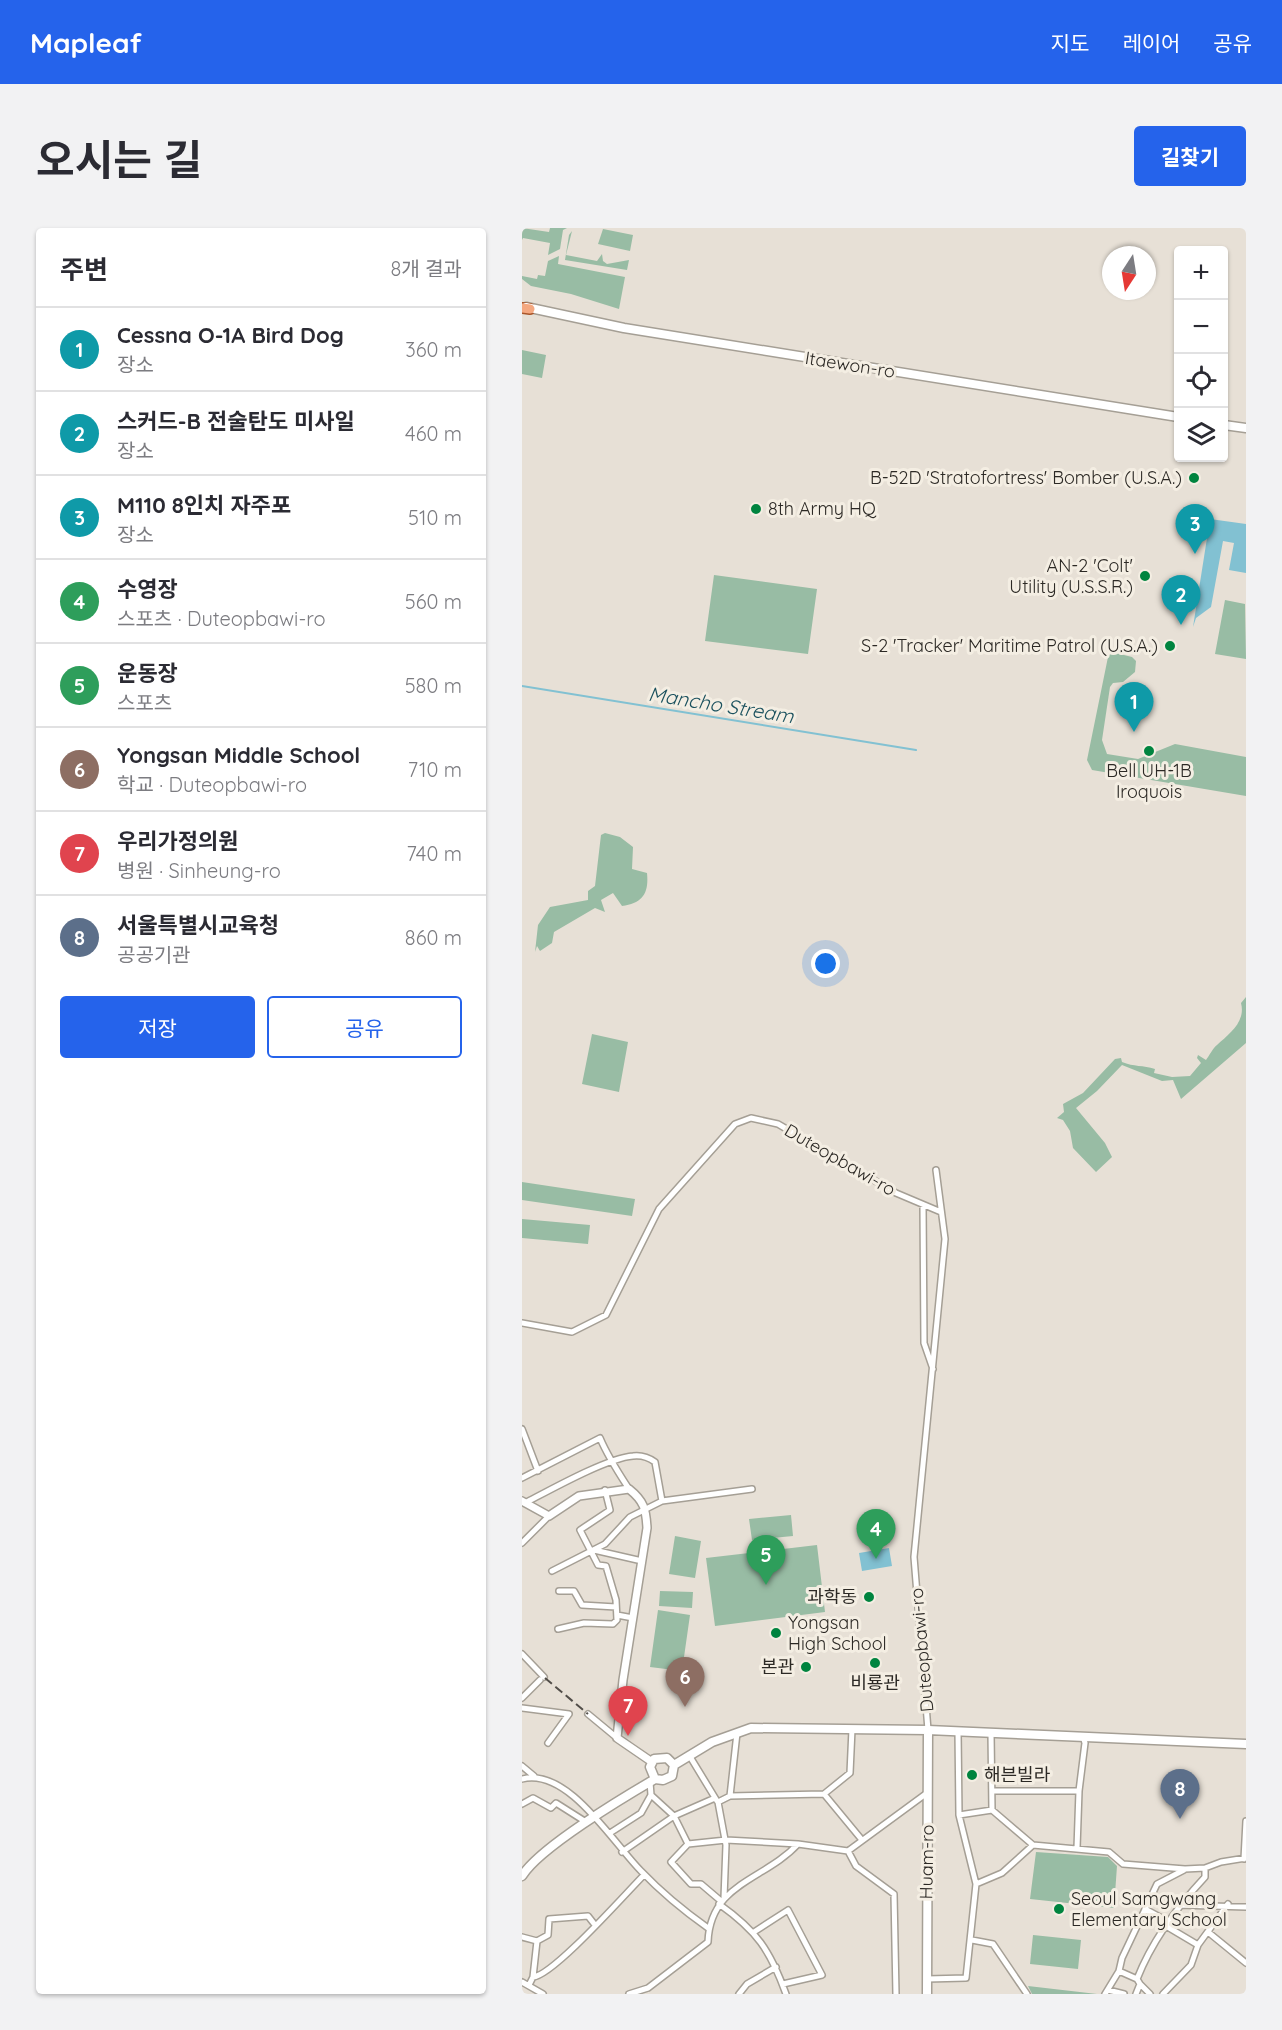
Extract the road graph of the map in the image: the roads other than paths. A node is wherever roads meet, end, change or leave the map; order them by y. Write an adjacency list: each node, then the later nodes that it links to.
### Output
1 (525, 307): 2 (main road, Itaewon-ro)
2 (1174, 416)
3 (1228, 426): 4 (main road)
4 (1246, 428)
5 (936, 1170): 7 (street, Duteopbawi-ro)
6 (923, 1205): 7 (street, Duteopbawi-ro); 8 (street, Duteopbawi-ro); 9 (street)
7 (941, 1212): 9 (street, Duteopbawi-ro)
8 (522, 1323)
9 (933, 1370): 35 (street, Duteopbawi-ro)
10 (522, 1429): 12 (street)
11 (610, 1463): 12 (street); 14 (street); 17 (street); 18 (street)
12 (537, 1471): 13 (street)
13 (522, 1478)
14 (629, 1489): 16 (street); 19 (street)
15 (752, 1489): 17 (street)
16 (605, 1490): 20 (street); 22 (street)
17 (662, 1501): 19 (street)
18 (524, 1502): 20 (street)
19 (646, 1508): 22 (street); 23 (street)
20 (549, 1516): 21 (street)
21 (522, 1543)
22 (591, 1550): 23 (street); 24 (street); 26 (street)
23 (642, 1561): 28 (street)
24 (552, 1570)
25 (559, 1591): 26 (street)
26 (616, 1607): 27 (street)
27 (617, 1615): 28 (street); 29 (street)
28 (633, 1618): 40 (street)
29 (558, 1629)
30 (522, 1654): 31 (street)
31 (522, 1698)
32 (522, 1708): 41 (street)
33 (588, 1714): 40 (street)
34 (852, 1729): 35 (main road, Duteopbawi-ro); 36 (main road, Duteopbawi-ro); 53 (street)
35 (928, 1730): 37 (main road, Duteopbawi-ro); 52 (main road, Huam-ro)
36 (737, 1731): 43 (main road, Duteopbawi-ro); 55 (street)
37 (958, 1731): 38 (main road, Duteopbawi-ro); 59 (street)
38 (991, 1733): 39 (main road, Duteopbawi-ro); 50 (street)
39 (1083, 1736): 42 (main road, Duteopbawi-ro); 51 (street)
40 (617, 1738): 44 (street)
41 (548, 1743)
42 (1246, 1744)
43 (689, 1755): 45 (main road, Duteopbawi-ro); 56 (street)
44 (652, 1762): 45 (main road); 49 (main road)
45 (674, 1765): 49 (main road, Duteopbawi-ro)
46 (522, 1766): 47 (street)
47 (534, 1776): 48 (street); 60 (street)
48 (522, 1779)
49 (652, 1780): 54 (street); 60 (main road, Duteopbawi-ro)
50 (993, 1791): 51 (street); 58 (street)
51 (1079, 1791): 70 (street)
52 (928, 1792): 66 (street); 97 (main road, Huam-ro)
53 (824, 1794): 55 (street); 66 (street)
54 (651, 1795): 61 (street); 64 (street)
55 (730, 1796): 56 (street)
56 (717, 1800): 61 (street); 65 (street)
57 (522, 1804): 63 (street)
58 (992, 1810): 59 (street); 69 (street)
59 (959, 1815): 78 (street)
60 (596, 1816): 63 (main road, Duteopbawi-ro); 64 (street)
61 (674, 1816): 67 (street); 72 (street)
62 (1246, 1821): 73 (street)
63 (587, 1823): 77 (main road, Duteopbawi-ro)
64 (610, 1833): 72 (street)
65 (726, 1840): 67 (street); 68 (street); 79 (street)
66 (862, 1840): 71 (street)
67 (688, 1844): 79 (street)
68 (798, 1844): 71 (street); 79 (street)
69 (1033, 1845): 70 (street); 78 (street)
70 (1077, 1848): 75 (street)
71 (848, 1851): 109 (street)
72 (622, 1852): 76 (street)
73 (1245, 1859): 74 (street)
74 (1205, 1868): 75 (street); 81 (street)
75 (1185, 1869): 83 (street)
76 (644, 1875): 85 (street); 86 (street)
77 (522, 1876)
78 (976, 1884): 90 (street)
79 (721, 1901): 86 (street); 87 (street)
80 (1228, 1904): 81 (street); 82 (street); 88 (street)
81 (1179, 1905): 84 (street)
82 (1246, 1906)
83 (1145, 1909): 84 (street); 95 (street)
84 (1168, 1924): 92 (street); 99 (street)
85 (595, 1925): 91 (street); 96 (street)
86 (708, 1928): 102 (street)
87 (754, 1932): 94 (street); 100 (street)
88 (1208, 1932): 92 (street); 93 (street)
89 (522, 1937): 91 (street)
90 (972, 1940): 97 (street); 111 (street)
91 (537, 1941): 96 (street)
92 (1198, 1945): 115 (street)
93 (1246, 1963)
94 (776, 1968): 100 (street); 107 (street)
95 (1119, 1971): 99 (street); 103 (street)
96 (533, 1977): 101 (street)
97 (927, 1979): 110 (main road, Huam-ro)
98 (522, 1982): 101 (street)
99 (1138, 1982): 113 (street); 114 (street)
100 (783, 1984): 108 (street)
101 (529, 1985): 104 (street)
102 (648, 1988): 105 (street); 106 (street)
103 (1106, 1992): 112 (street)
104 (543, 1994)
105 (628, 1994)
106 (652, 1994)
107 (739, 1994)
108 (786, 1994)
109 (896, 1994)
110 (927, 1994)
111 (1027, 1994)
112 (1124, 1994)
113 (1136, 1994)
114 (1150, 1994)
115 (1164, 1994)

